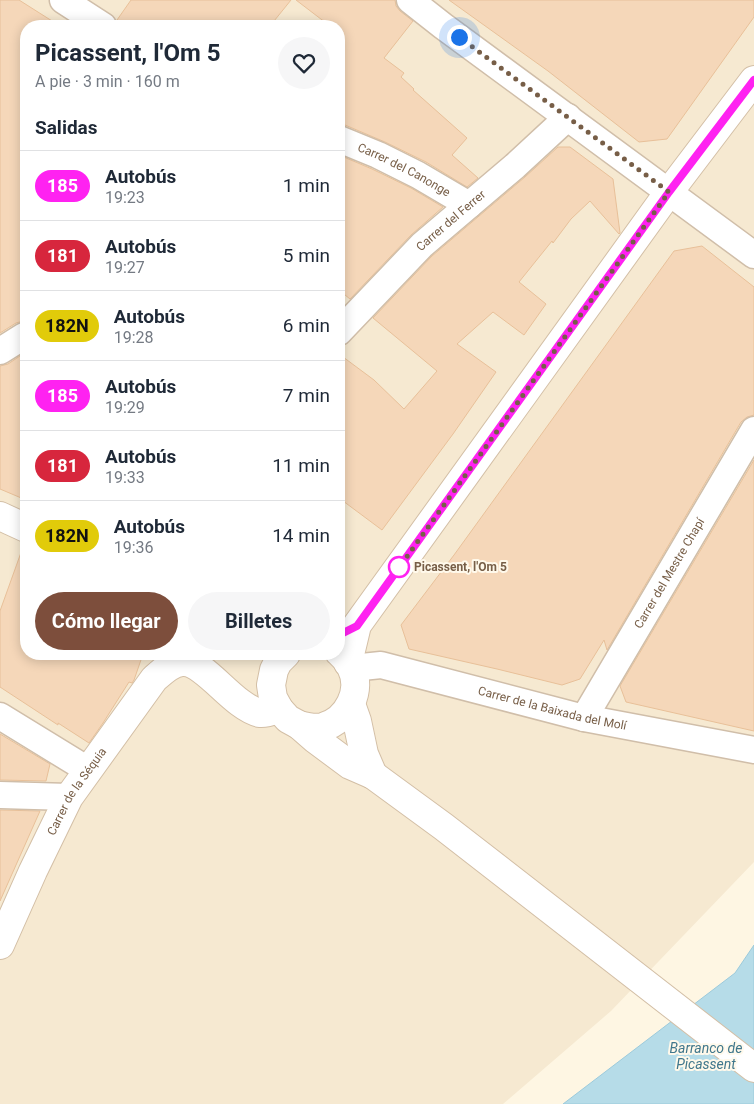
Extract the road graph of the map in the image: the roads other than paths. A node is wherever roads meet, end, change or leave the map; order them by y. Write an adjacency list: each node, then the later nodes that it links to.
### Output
1 (63, 0): 3 (street)
2 (410, 0): 5 (street)
3 (94, 20)
4 (754, 80): 7 (street)
5 (568, 117): 7 (street); 8 (street, Carrer del Ferrer)
6 (345, 141): 8 (street, Carrer del Canonge)
7 (669, 192): 9 (street); 16 (street)
8 (469, 205): 10 (street, Carrer del Ferrer)
9 (754, 255)
10 (345, 326)
11 (20, 340): 12 (street)
12 (0, 352)
13 (754, 430): 22 (street, Carrer del Mestre Chapí)
14 (0, 516): 15 (street)
15 (20, 525)
16 (348, 630): 18 (street)
17 (274, 660): 21 (street)
18 (346, 661): 19 (street); 22 (street, Carrer de la Baixada del Molí)
19 (351, 704): 21 (street); 25 (street)
20 (0, 716): 24 (street)
21 (289, 717): 24 (street, Carrer de la Séquia); 25 (street)
22 (584, 718): 23 (street, Carrer de la Baixada del Molí)
23 (754, 750)
24 (88, 770): 27 (street, Carrer de la Séquia)
25 (373, 775): 29 (street)
26 (0, 795): 27 (street)
27 (69, 797): 28 (street, Carrer de la Séquia)
28 (0, 945)
29 (754, 1068)

